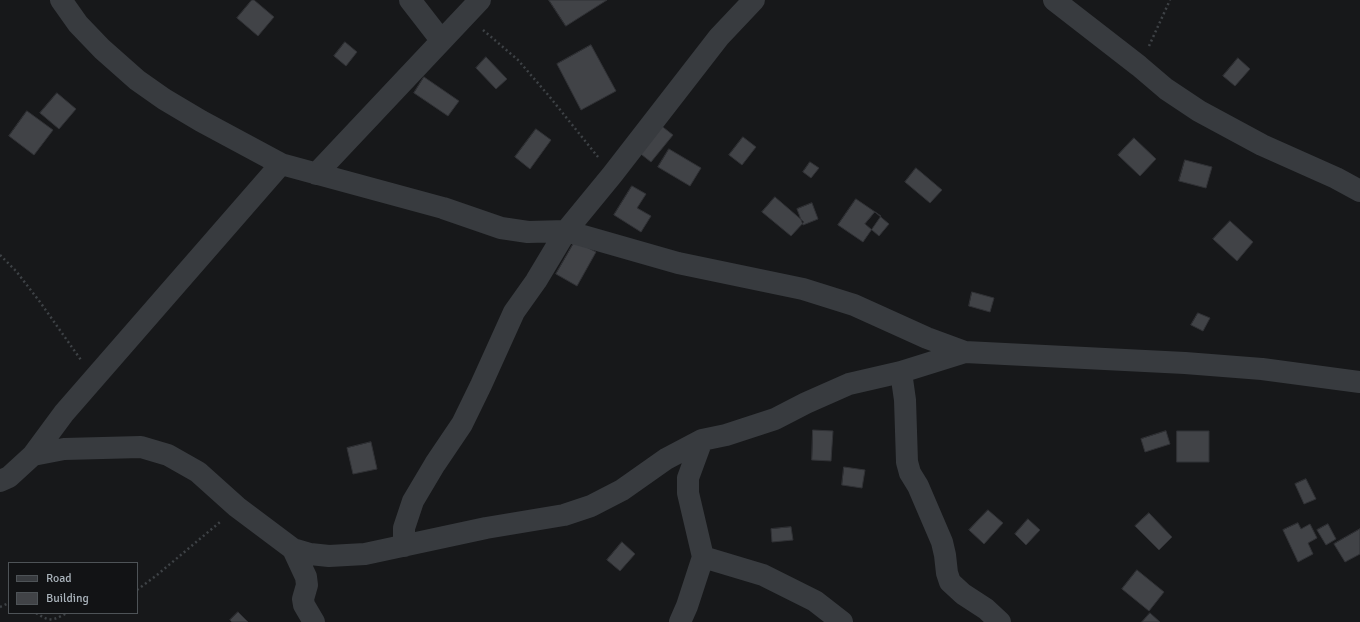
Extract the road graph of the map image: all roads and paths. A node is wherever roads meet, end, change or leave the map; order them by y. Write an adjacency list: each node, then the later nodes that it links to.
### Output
1 (62, 0): 10 (street)
2 (410, 0): 8 (street)
3 (480, 0): 7 (street)
4 (754, 0): 12 (street)
5 (1054, 0): 9 (street)
6 (1170, 0): 9 (path)
7 (466, 16): 8 (street); 12 (path)
8 (441, 40): 11 (street)
9 (1139, 66): 13 (street)
10 (280, 164): 11 (street); 18 (street)
11 (316, 174): 14 (street)
12 (612, 175): 14 (street)
13 (1360, 191)
14 (566, 231): 16 (street); 24 (street)
15 (0, 255): 18 (path)
16 (965, 352): 17 (street); 19 (street)
17 (901, 372): 20 (street); 33 (street)
18 (95, 379): 21 (street)
19 (1360, 382)
20 (702, 440): 24 (street); 26 (street)
21 (33, 455): 22 (street); 23 (street)
22 (0, 481)
23 (237, 507): 25 (street); 27 (path)
24 (404, 546): 25 (street)
25 (293, 549): 30 (street)
26 (703, 557): 31 (street); 32 (street)
27 (138, 589)
28 (37, 614): 29 (path)
29 (65, 614)
30 (314, 622)
31 (680, 622)
32 (842, 622)
33 (1000, 622)

